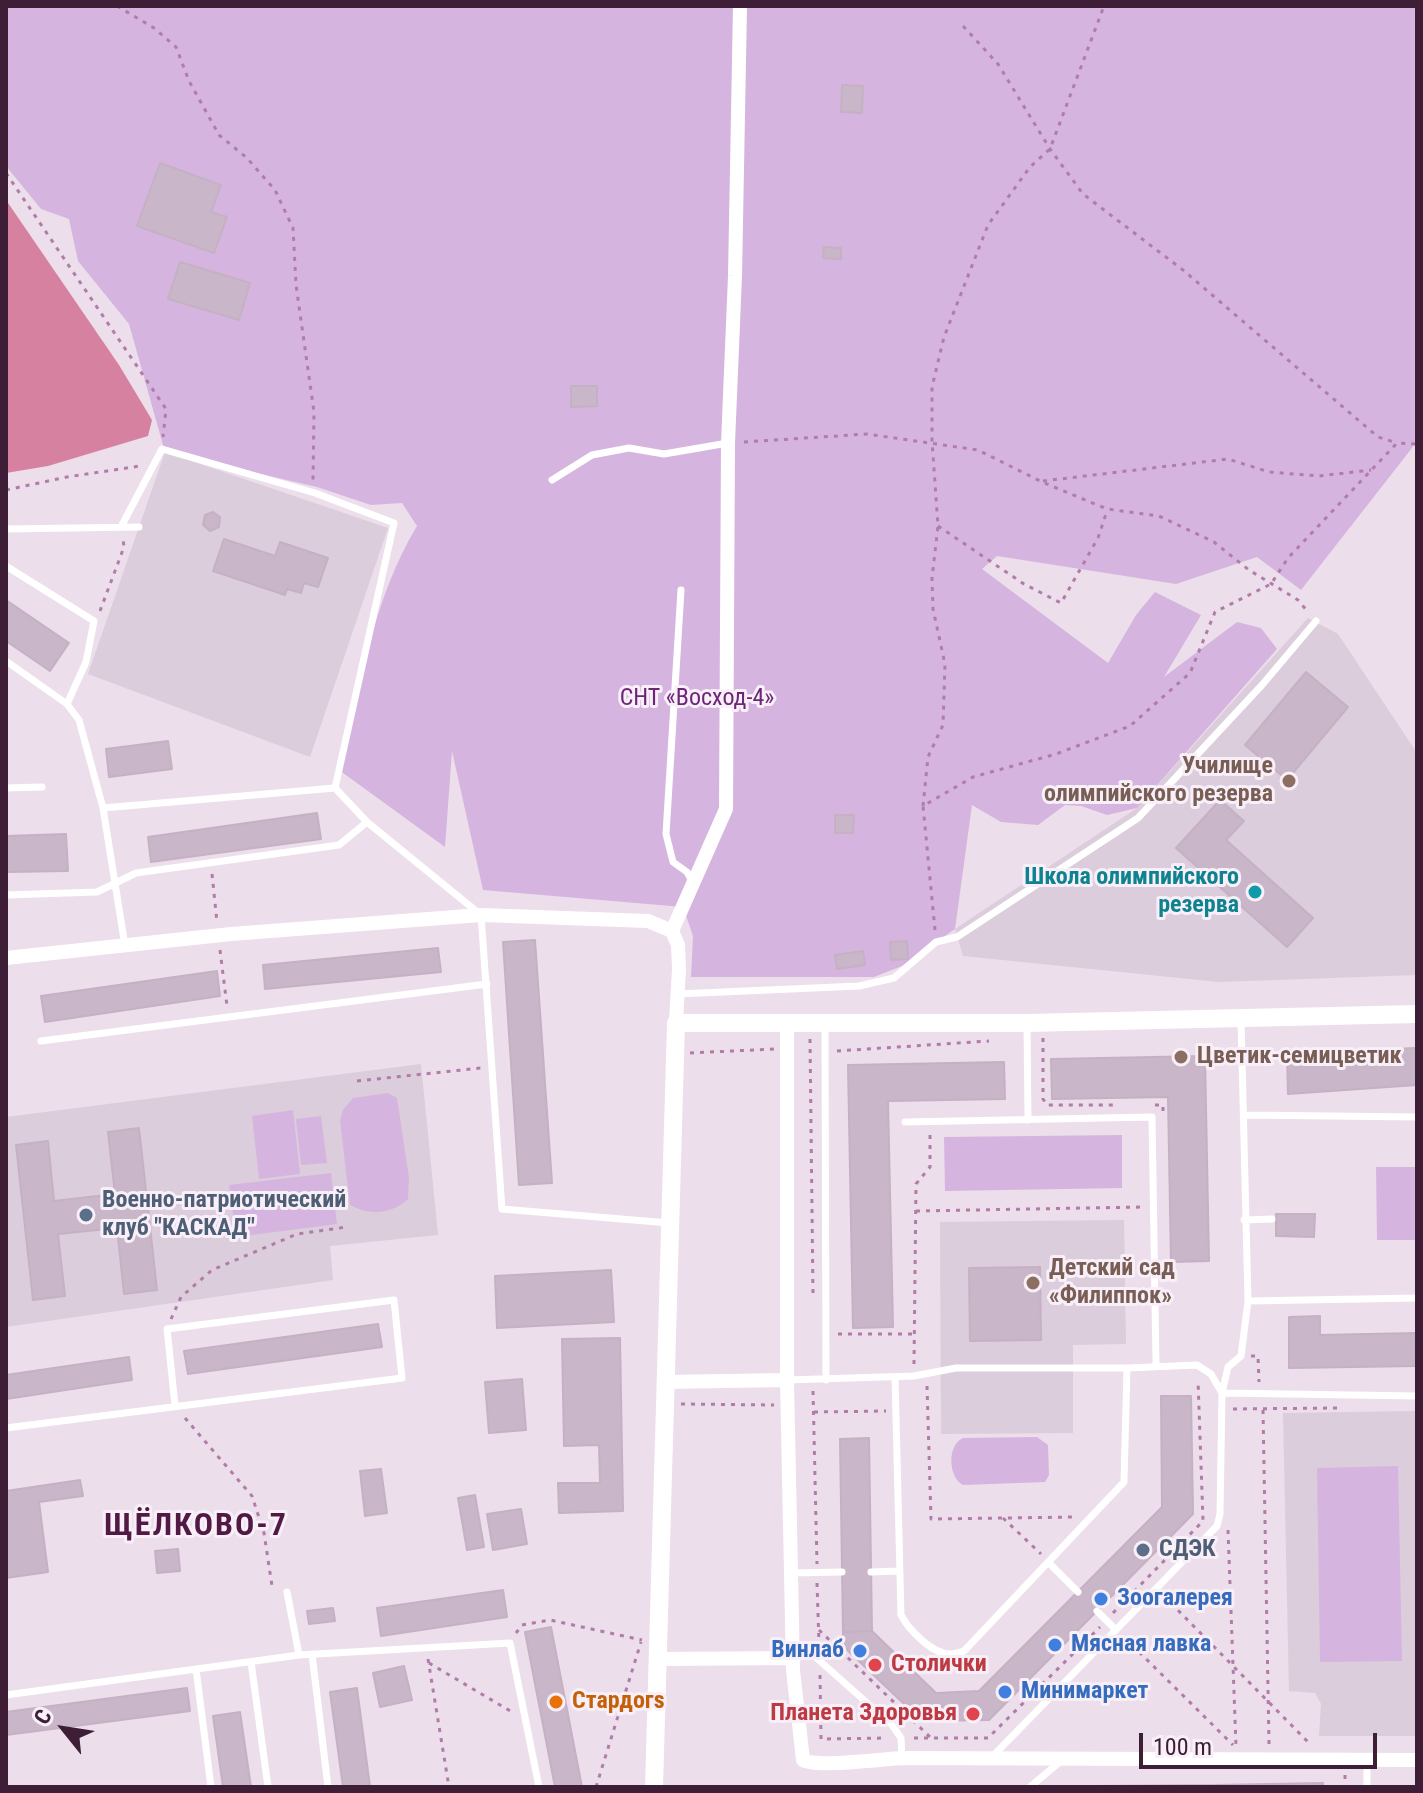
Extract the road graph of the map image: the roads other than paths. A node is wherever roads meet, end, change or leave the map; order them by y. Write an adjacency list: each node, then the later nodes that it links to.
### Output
1 (740, 6): 2 (street)
2 (728, 443): 3 (lane); 17 (street)
3 (552, 480)
4 (122, 525): 5 (lane); 6 (lane); 14 (lane)
5 (139, 527)
6 (6, 529)
7 (6, 566): 11 (lane)
8 (681, 590): 17 (lane)
9 (1316, 621): 25 (lane)
10 (6, 661): 11 (lane)
11 (67, 704): 15 (lane)
12 (42, 787): 13 (lane)
13 (6, 788)
14 (335, 788): 15 (lane); 16 (lane)
15 (103, 808): 18 (lane)
16 (367, 822): 18 (lane); 20 (lane)
17 (694, 883): 21 (street)
18 (115, 884): 19 (lane); 22 (lane)
19 (6, 895)
20 (481, 915): 21 (street); 22 (street); 24 (lane)
21 (672, 931): 25 (street)
22 (125, 946): 23 (street)
23 (6, 958)
24 (487, 984): 32 (lane); 39 (lane)
25 (677, 994): 28 (street)
26 (1417, 1014): 27 (street)
27 (1241, 1017): 30 (street); 33 (lane)
28 (676, 1023): 29 (street); 39 (street)
29 (787, 1023): 31 (street); 45 (street)
30 (1035, 1023): 31 (street); 35 (lane)
31 (818, 1024): 46 (lane)
32 (41, 1041)
33 (1244, 1115): 34 (lane); 38 (lane)
34 (1417, 1117)
35 (1028, 1120): 36 (lane); 42 (lane)
36 (905, 1122)
37 (1272, 1219): 38 (lane)
38 (1244, 1220): 41 (lane)
39 (669, 1223): 47 (street)
40 (1417, 1298): 41 (lane)
41 (1248, 1301): 48 (lane)
42 (1156, 1365): 43 (lane); 48 (lane)
43 (1127, 1368): 44 (lane); 52 (lane)
44 (895, 1377): 46 (lane); 53 (lane)
45 (787, 1380): 46 (lane); 47 (street); 56 (street)
46 (826, 1380)
47 (665, 1382): 64 (street)
48 (1222, 1393): 49 (lane); 60 (lane)
49 (1417, 1396)
50 (175, 1405): 50 (lane); 51 (lane)
51 (6, 1428)
52 (1048, 1562): 53 (lane); 58 (lane)
53 (898, 1571): 55 (lane)
54 (842, 1572): 56 (lane)
55 (871, 1572)
56 (792, 1573): 63 (street)
57 (287, 1592): 62 (lane)
58 (1078, 1592)
59 (1097, 1611): 60 (lane)
60 (1116, 1630): 69 (lane)
61 (312, 1654): 62 (lane); 75 (lane); 76 (lane)
62 (299, 1655): 65 (lane)
63 (794, 1658): 64 (street); 68 (lane); 68 (street)
64 (658, 1659): 77 (street)
65 (251, 1662): 66 (lane); 74 (lane)
66 (196, 1669): 67 (lane); 73 (lane)
67 (6, 1695)
68 (902, 1758): 69 (street)
69 (989, 1760): 70 (street)
70 (1062, 1760): 72 (street); 78 (lane)
71 (1417, 1760): 72 (street)
72 (1367, 1761): 79 (lane)
73 (211, 1787)
74 (268, 1787)
75 (328, 1787)
76 (539, 1787)
77 (654, 1787)
78 (1030, 1787)
79 (1367, 1787)

